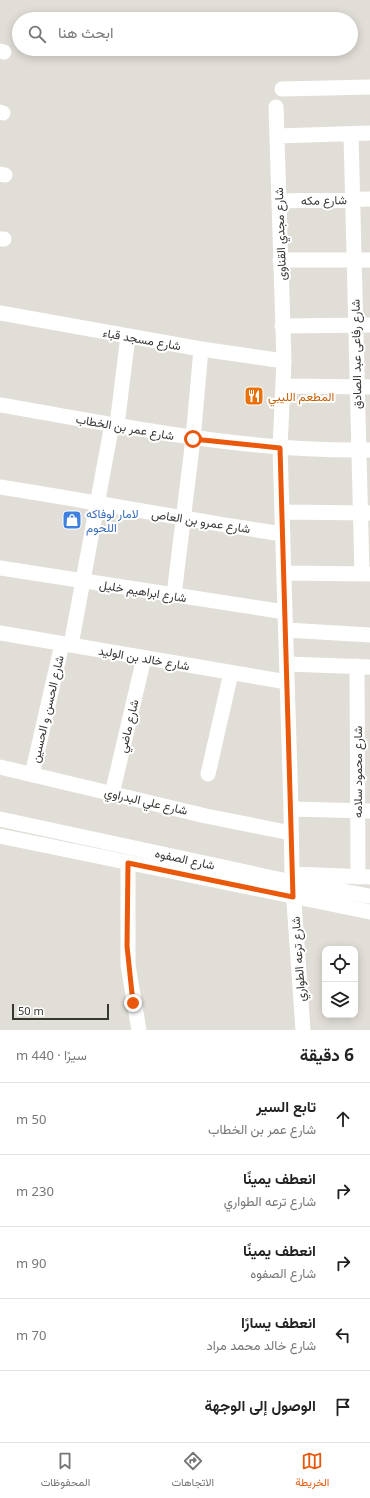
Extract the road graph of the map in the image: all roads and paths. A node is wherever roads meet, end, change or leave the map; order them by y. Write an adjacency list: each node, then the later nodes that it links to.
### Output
1 (370, 87): 2 (street)
2 (282, 89)
3 (276, 107): 6 (street, شارع مجدي القناوى)
4 (370, 133): 5 (street)
5 (351, 134): 6 (street); 7 (street, شارع رفاعى عبد الصادق)
6 (277, 136): 9 (street, شارع مجدي القناوى)
7 (353, 199): 8 (street, شارع مكه); 9 (street, شارع مكه); 10 (street, شارع رفاعى عبد الصادق)
8 (370, 199)
9 (279, 201): 11 (street, شارع مجدي القناوى)
10 (354, 259): 11 (street); 12 (street); 14 (street, شارع رفاعى عبد الصادق)
11 (280, 260): 15 (street, شارع مجدي القناوى)
12 (370, 260)
13 (0, 313): 16 (street, شارع مسجد قباء)
14 (363, 325): 15 (street); 20 (street, شارع رفاعى عبد الصادق)
15 (282, 326): 18 (street, شارع مجدي القناوى)
16 (128, 336): 17 (street, شارع مسجد قباء); 22 (street, شارع الحسن و الحسين)
17 (201, 349): 18 (street, شارع مسجد قباء); 23 (street)
18 (284, 361): 19 (street, شارع ترعه الطواري)
19 (284, 386): 20 (street); 24 (street, شارع ترعه الطواري)
20 (364, 387): 25 (street, شارع رفاعى عبد الصادق)
21 (0, 405): 22 (street, شارع عمر بن الخطاب)
22 (114, 424): 23 (street, شارع عمر بن الخطاب); 27 (street, شارع الحسن و الحسين)
23 (193, 439): 24 (street, شارع عمر بن الخطاب); 30 (street)
24 (280, 448): 25 (street, شارع عمر بن الخطاب); 28 (street, شارع ترعه الطواري)
25 (364, 451): 29 (street, شارع رفاعى عبد الصادق)
26 (0, 487): 27 (street, شارع عمرو بن العاص)
27 (97, 502): 30 (street, شارع عمرو بن العاص); 35 (street, شارع الحسن و الحسين)
28 (282, 512): 29 (street); 31 (street, شارع ترعه الطواري)
29 (365, 513): 34 (street, شارع رفاعى عبد الصادق)
30 (184, 519): 31 (street, شارع عمرو بن العاص); 36 (street)
31 (283, 534): 33 (street, شارع ترعه الطواري)
32 (0, 568): 35 (street, شارع ابراهيم خليل)
33 (284, 573): 34 (street); 37 (street, شارع ترعه الطواري)
34 (366, 574)
35 (83, 582): 36 (street, شارع ابراهيم خليل); 41 (street, شارع الحسن و الحسين)
36 (174, 595): 37 (street, شارع ابراهيم خليل)
37 (285, 612): 38 (street, شارع ترعه الطواري)
38 (286, 630): 40 (street); 43 (street, شارع ترعه الطواري)
39 (0, 633): 41 (street, شارع خالد بن الوليد)
40 (370, 636)
41 (67, 645): 42 (street, شارع خالد بن الوليد); 49 (street, شارع الحسن و الحسين)
42 (144, 658): 45 (street, شارع خالد بن الوليد); 50 (street, شارع ماضي)
43 (287, 664): 44 (street); 46 (street, شارع ترعه الطواري)
44 (363, 666): 52 (street, شارع محمود سلامه)
45 (231, 673): 46 (street, شارع خالد بن الوليد); 48 (street)
46 (287, 682): 51 (street, شارع ترعه الطواري)
47 (0, 768): 49 (street, شارع علي البدراوي)
48 (208, 774)
49 (32, 775): 50 (street, شارع علي البدراوي)
50 (112, 794): 54 (street, شارع علي البدراوي)
51 (291, 809): 52 (street); 54 (street, شارع ترعه الطواري)
52 (364, 811): 57 (street, شارع محمود سلامه)
53 (0, 819): 58 (street, شارع الصفوه)
54 (292, 833): 58 (street, شارع ترعه الطواري)
55 (0, 836): 56 (street, شارع الصفوه)
56 (128, 863): 58 (street, شارع الصفوه); 61 (street)
57 (364, 877): 58 (street)
58 (292, 885): 59 (street, شارع الصفوه); 60 (street, شارع الصفوه); 62 (street, شارع ترعه الطواري)
59 (370, 896)
60 (370, 912)
61 (139, 1030)
62 (303, 1030)

